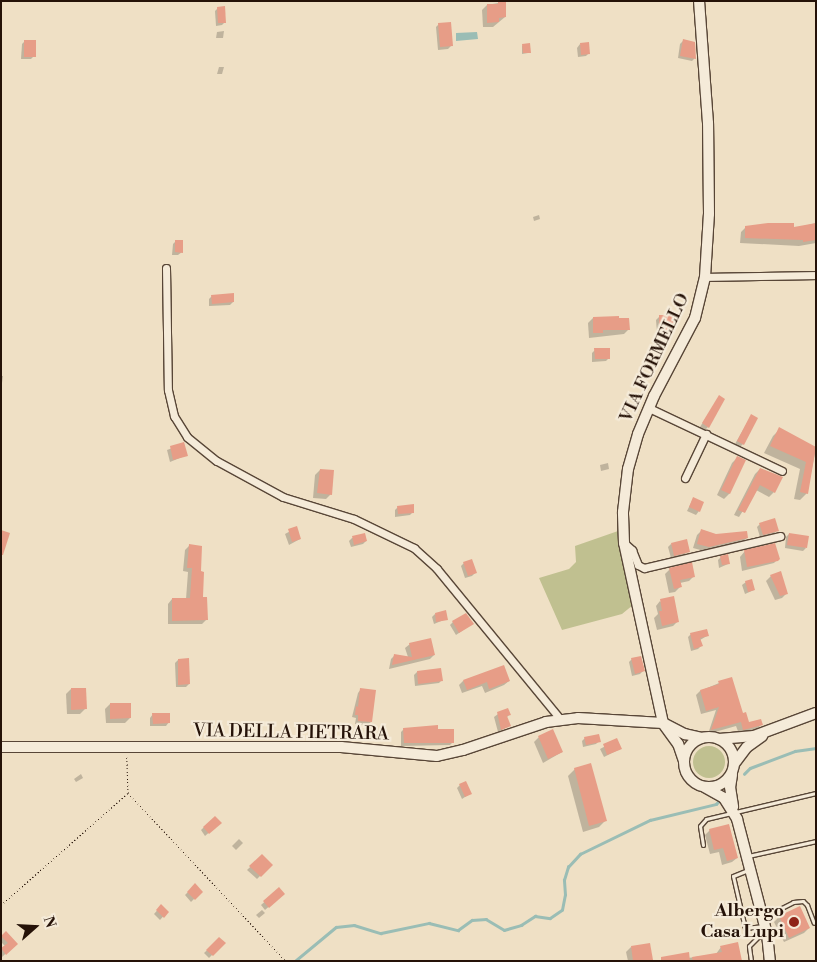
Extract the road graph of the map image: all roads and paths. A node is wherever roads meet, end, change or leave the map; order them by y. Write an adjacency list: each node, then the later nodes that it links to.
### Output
1 (699, 1): 4 (main road, VIA FORMELLO)
2 (166, 268): 12 (street)
3 (815, 275): 4 (street)
4 (705, 277): 5 (main road, VIA FORMELLO)
5 (648, 408): 6 (street); 10 (main road, VIA FORMELLO)
6 (706, 434): 7 (street); 8 (street)
7 (782, 471)
8 (685, 478)
9 (780, 536): 10 (street)
10 (624, 543): 13 (main road, VIA FORMELLO)
11 (816, 713): 14 (main road)
12 (560, 719): 13 (main road, VIA DELLA PIETRARA); 18 (main road, VIA DELLA PIETRARA)
13 (663, 723): 15 (main road); 19 (main road)
14 (771, 731): 16 (main road); 20 (main road)
15 (702, 738): 16 (main road); 19 (main road)
16 (718, 739): 20 (main road)
17 (1, 747): 18 (main road, VIA DELLA PIETRARA)
18 (127, 747): 22 (path)
19 (684, 760): 21 (main road)
20 (733, 768): 21 (main road); 24 (main road)
21 (706, 788): 24 (main road)
22 (128, 793): 29 (path); 33 (path)
23 (816, 794): 24 (lane)
24 (733, 811): 26 (lane); 27 (main road)
25 (816, 841): 27 (lane)
26 (703, 845)
27 (748, 856): 28 (main road)
28 (751, 869): 31 (main road); 31 (lane)
29 (1, 904)
30 (814, 923): 31 (lane)
31 (765, 926): 32 (main road); 34 (lane)
32 (771, 960)
33 (286, 961)
34 (751, 961)

